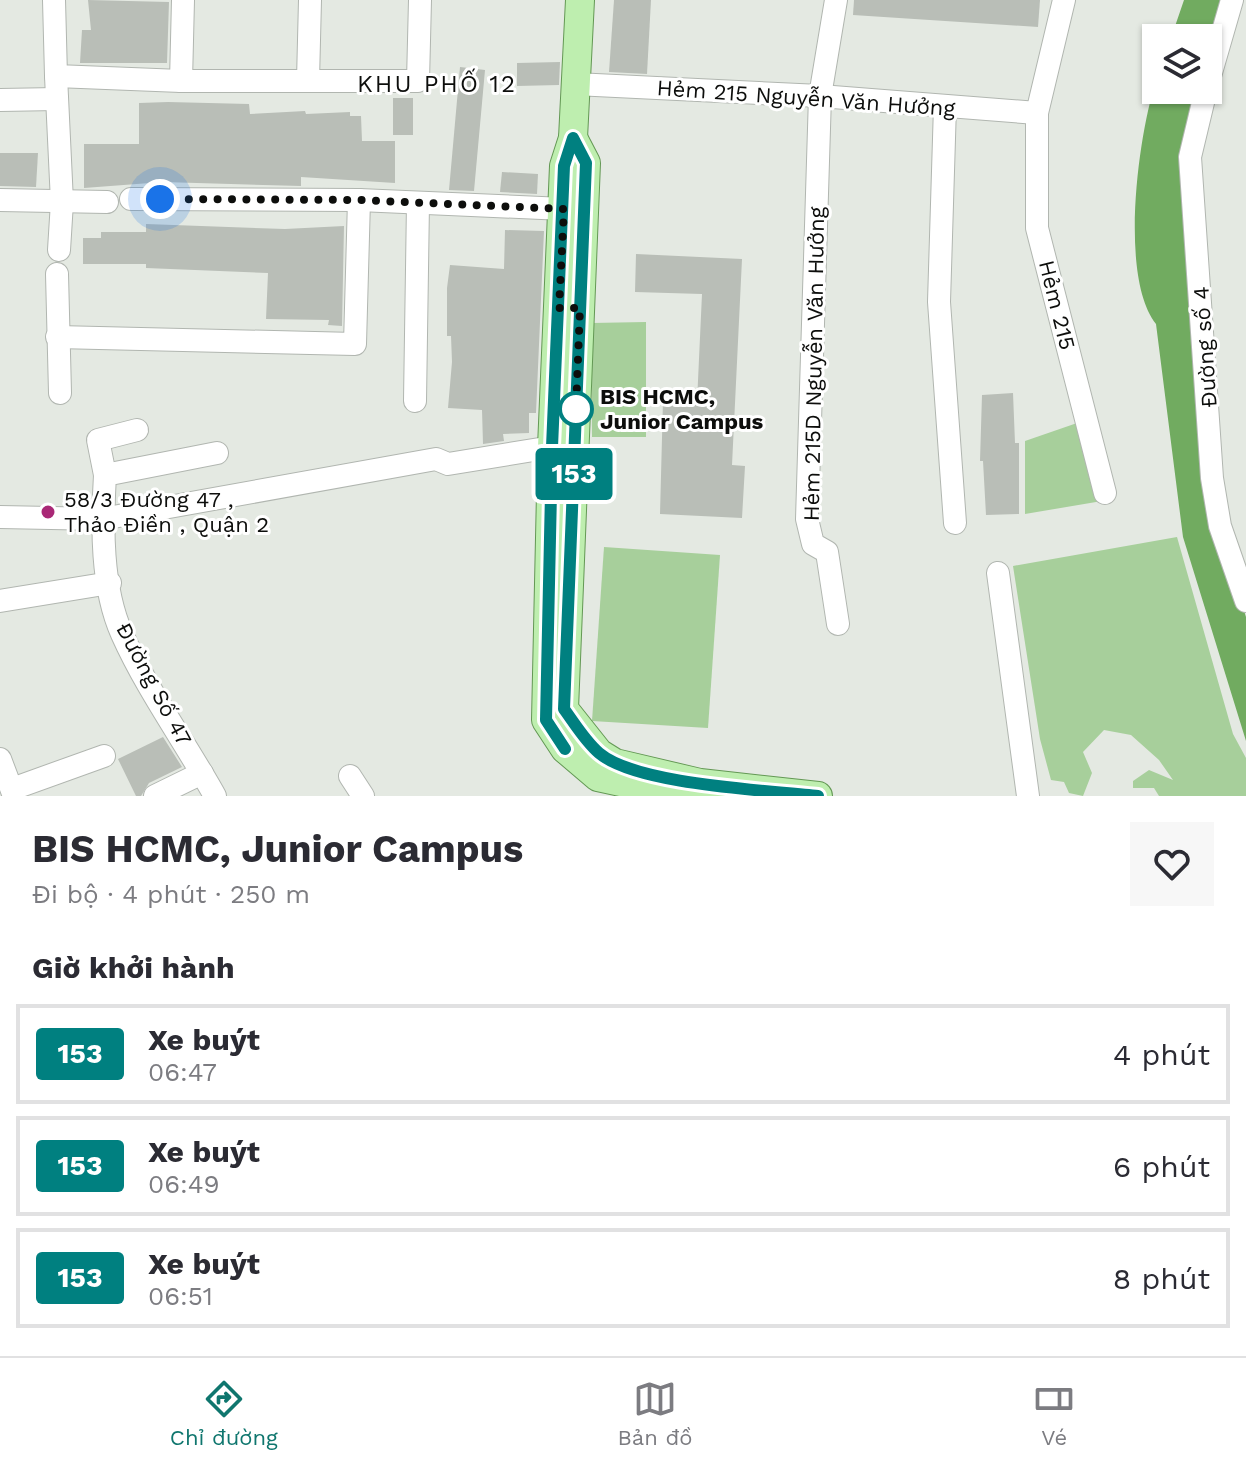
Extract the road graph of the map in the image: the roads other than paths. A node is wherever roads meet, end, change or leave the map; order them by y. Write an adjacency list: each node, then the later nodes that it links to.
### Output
1 (54, 0): 13 (street)
2 (183, 0): 11 (street)
3 (310, 0): 10 (street)
4 (420, 0): 10 (street)
5 (580, 0): 12 (main road)
6 (836, 0): 14 (street)
7 (1064, 0): 18 (street, Hẻm 215)
8 (1232, 0): 9 (street)
9 (1222, 35)
10 (308, 80): 11 (street)
11 (181, 81): 13 (street)
12 (575, 84): 14 (street, Hẻm 215 Nguyễn Văn Hưởng); 19 (main road)
13 (57, 88): 15 (street); 23 (street)
14 (820, 96): 17 (street, Hẻm 215 Nguyễn Văn Hưởng); 45 (street, Hẻm 215D Nguyễn Văn Hưởng)
15 (0, 100)
16 (1203, 104): 44 (street, Đường số 4)
17 (945, 106): 18 (street, Hẻm 215 Nguyễn Văn Hưởng); 40 (street)
18 (1037, 113): 37 (street, Hẻm 215)
19 (573, 138): 26 (main road); 29 (main road)
20 (131, 199): 22 (street)
21 (0, 200): 23 (street)
22 (359, 200): 25 (street); 30 (street)
23 (62, 202): 24 (street); 27 (street)
24 (107, 202)
25 (418, 203): 26 (street); 32 (street)
26 (564, 209): 29 (main road)
27 (59, 250)
28 (57, 274): 30 (street)
29 (570, 308): 34 (main road); 55 (main road)
30 (57, 337): 31 (street)
31 (60, 393)
32 (415, 401)
33 (137, 430): 36 (street, Đường Số 47)
34 (552, 447): 39 (street); 54 (main road)
35 (217, 453): 36 (street)
36 (105, 475): 39 (street, Đường Số 47)
37 (1105, 493)
38 (0, 517): 39 (street)
39 (102, 519): 42 (street, Đường Số 47)
40 (955, 523)
41 (998, 573): 56 (street)
42 (110, 583): 43 (street); 48 (street, Đường Số 47)
43 (0, 601)
44 (1246, 601)
45 (838, 624)
46 (104, 756): 50 (street)
47 (0, 759): 50 (street)
48 (202, 773): 51 (street); 52 (street, Đường Số 47)
49 (350, 776): 53 (street)
50 (13, 793)
51 (155, 796)
52 (215, 796)
53 (363, 796)
54 (684, 796)
55 (818, 796)
56 (1028, 796)

